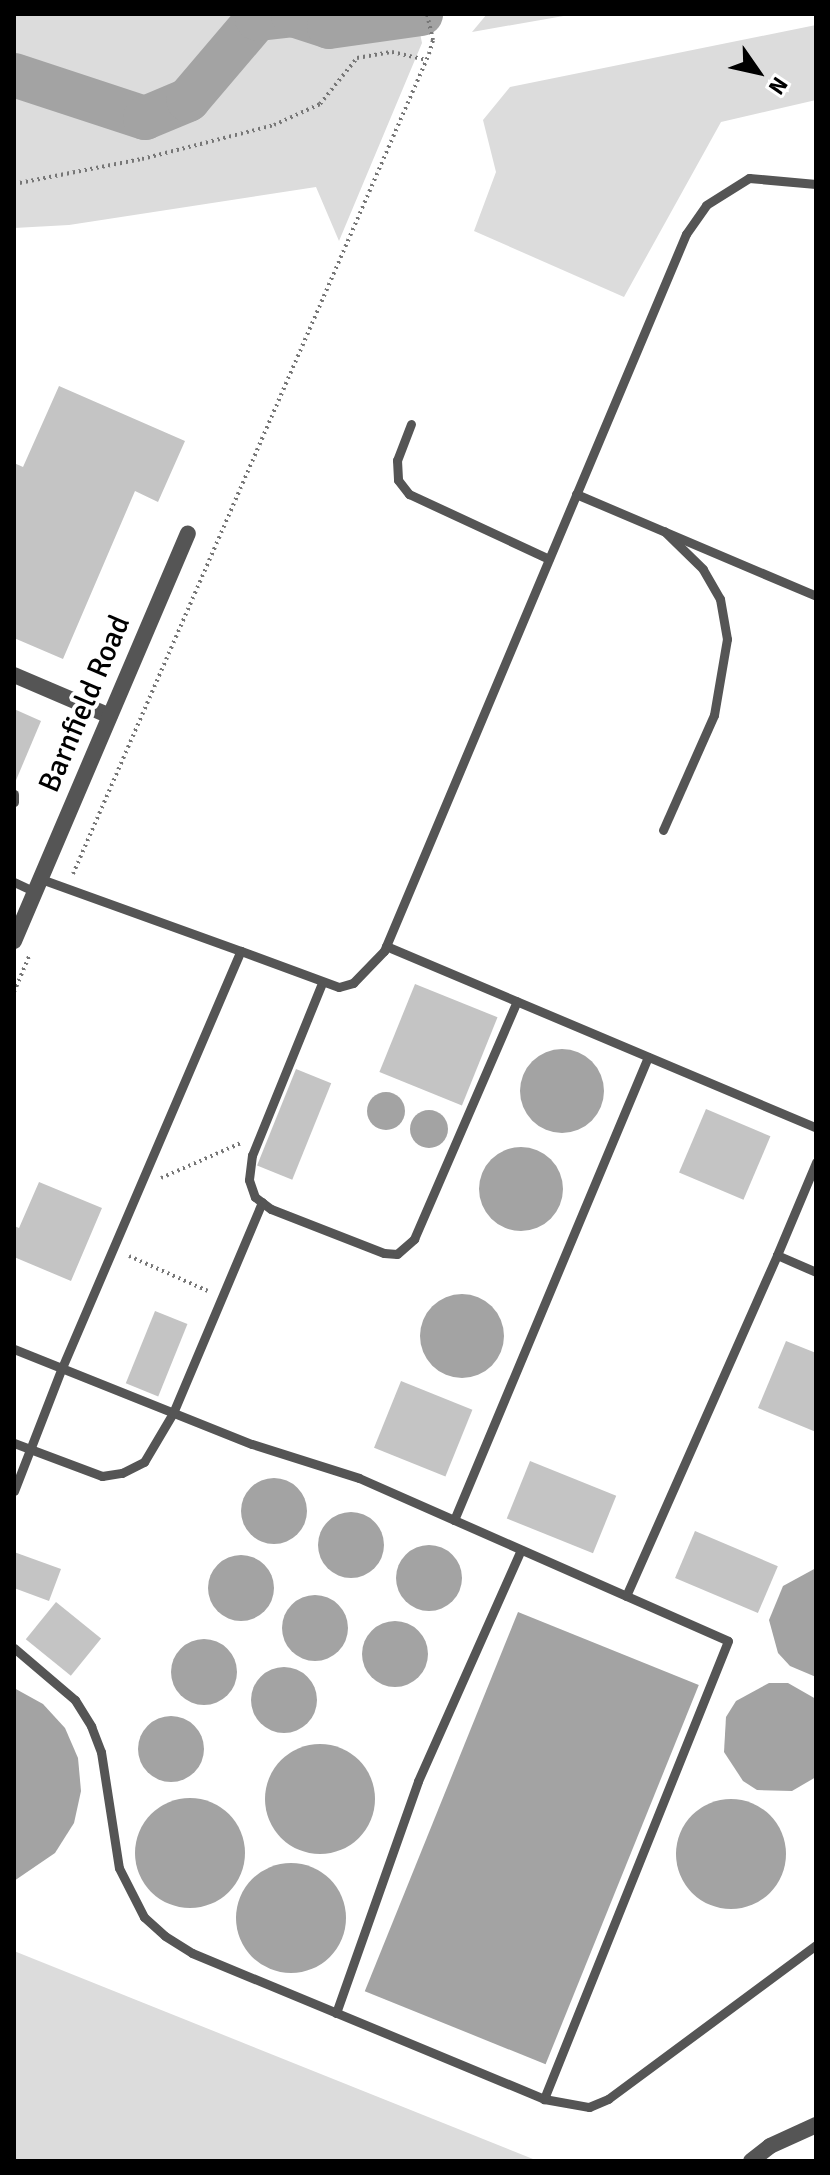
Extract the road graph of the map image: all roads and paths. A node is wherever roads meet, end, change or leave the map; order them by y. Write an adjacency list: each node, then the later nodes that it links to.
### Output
1 (427, 14): 2 (path)
2 (426, 60): 3 (path); 18 (path)
3 (14, 184)
4 (816, 184): 6 (lane)
5 (411, 424): 9 (lane)
6 (576, 494): 7 (lane); 9 (lane)
7 (664, 531): 10 (lane); 15 (lane)
8 (188, 534): 12 (street, Barnfield Road)
9 (549, 559): 20 (lane)
10 (816, 596)
11 (14, 675): 12 (street)
12 (110, 716): 17 (street, Barnfield Road)
13 (14, 794): 14 (lane)
14 (14, 802)
15 (663, 830)
16 (14, 882): 17 (lane)
17 (38, 885): 18 (lane); 19 (street, Barnfield Road)
18 (67, 888): 22 (lane)
19 (14, 941)
20 (386, 946): 23 (lane); 25 (lane)
21 (32, 950): 24 (path)
22 (241, 951): 23 (lane); 30 (lane)
23 (322, 983): 28 (lane)
24 (14, 992)
25 (517, 1001): 26 (lane); 31 (lane)
26 (648, 1057): 27 (lane); 42 (lane)
27 (816, 1128)
28 (261, 1134): 30 (path); 31 (lane)
29 (816, 1162): 33 (lane)
30 (139, 1188): 32 (lane)
31 (262, 1202): 35 (lane)
32 (113, 1249): 35 (path); 37 (lane)
33 (777, 1255): 34 (lane); 44 (lane)
34 (816, 1272)
35 (221, 1297): 38 (lane)
36 (14, 1349): 37 (lane)
37 (61, 1370): 38 (lane); 40 (lane)
38 (173, 1413): 40 (lane); 42 (lane)
39 (14, 1443): 40 (lane)
40 (30, 1449): 41 (lane)
41 (14, 1491)
42 (454, 1520): 43 (lane)
43 (521, 1550): 44 (lane); 47 (lane)
44 (626, 1596): 48 (lane)
45 (14, 1648): 47 (lane)
46 (816, 1945): 48 (lane)
47 (336, 2013): 48 (lane)
48 (544, 2099)
49 (816, 2125): 50 (street)
50 (751, 2161)

